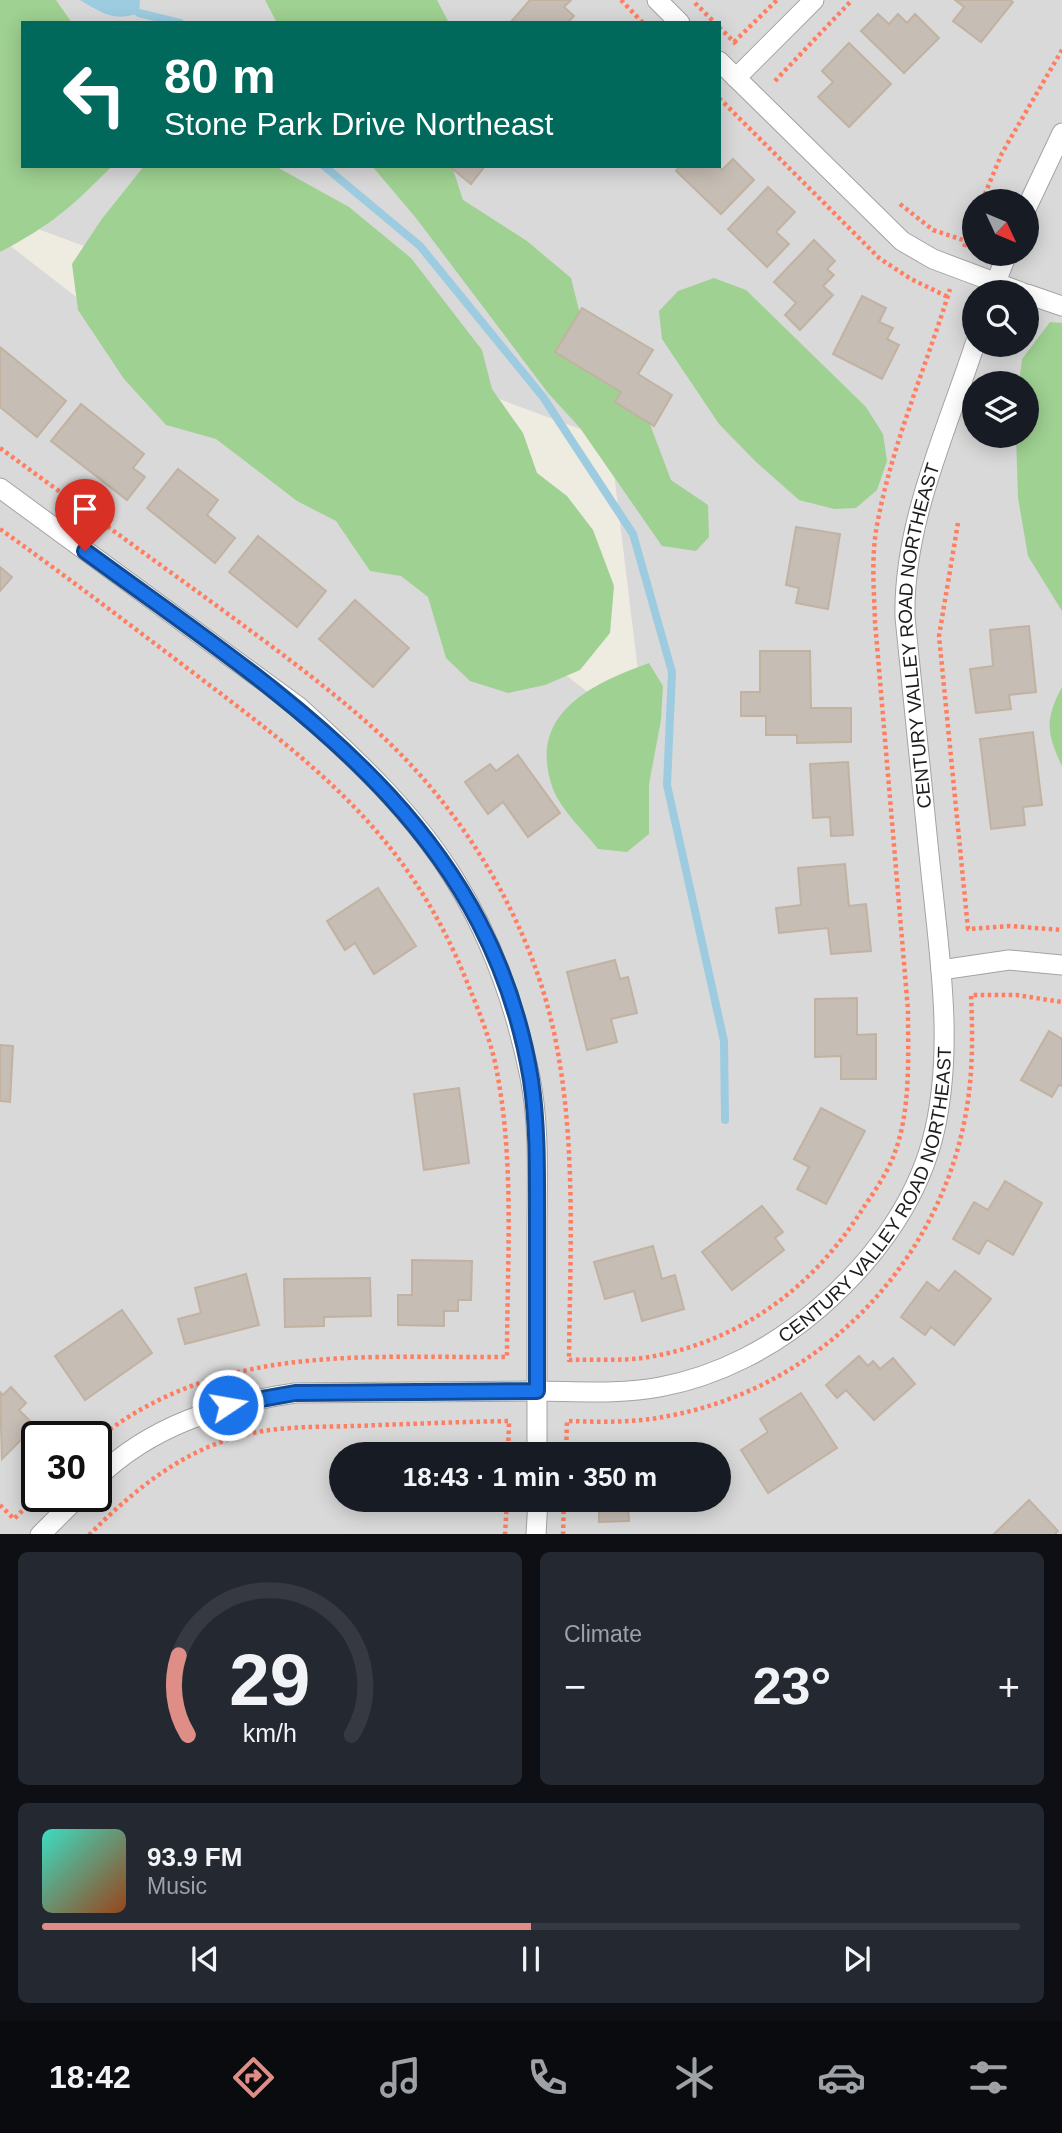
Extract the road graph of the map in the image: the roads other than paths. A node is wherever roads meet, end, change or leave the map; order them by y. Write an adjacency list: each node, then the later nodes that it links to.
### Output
1 (657, 0): 3 (street)
2 (814, 0): 5 (street)
3 (678, 21)
4 (721, 63): 5 (street)
5 (736, 78): 8 (street)
6 (1062, 133): 7 (street)
7 (1036, 189)
8 (976, 280)
9 (1039, 299): 10 (street)
10 (1062, 306)
11 (971, 357): 14 (street, CENTURY VALLEY ROAD NORTHEAST)
12 (0, 488): 15 (street)
13 (1062, 965): 14 (street)
14 (941, 970): 15 (street, CENTURY VALLEY ROAD NORTHEAST)
15 (537, 1391): 16 (street); 17 (street, CENTURY VALLEY ROAD NORTHEAST)
16 (537, 1442)
17 (112, 1466)
18 (63, 1512): 20 (street)
19 (537, 1512): 21 (street)
20 (41, 1534)
21 (536, 1534)

